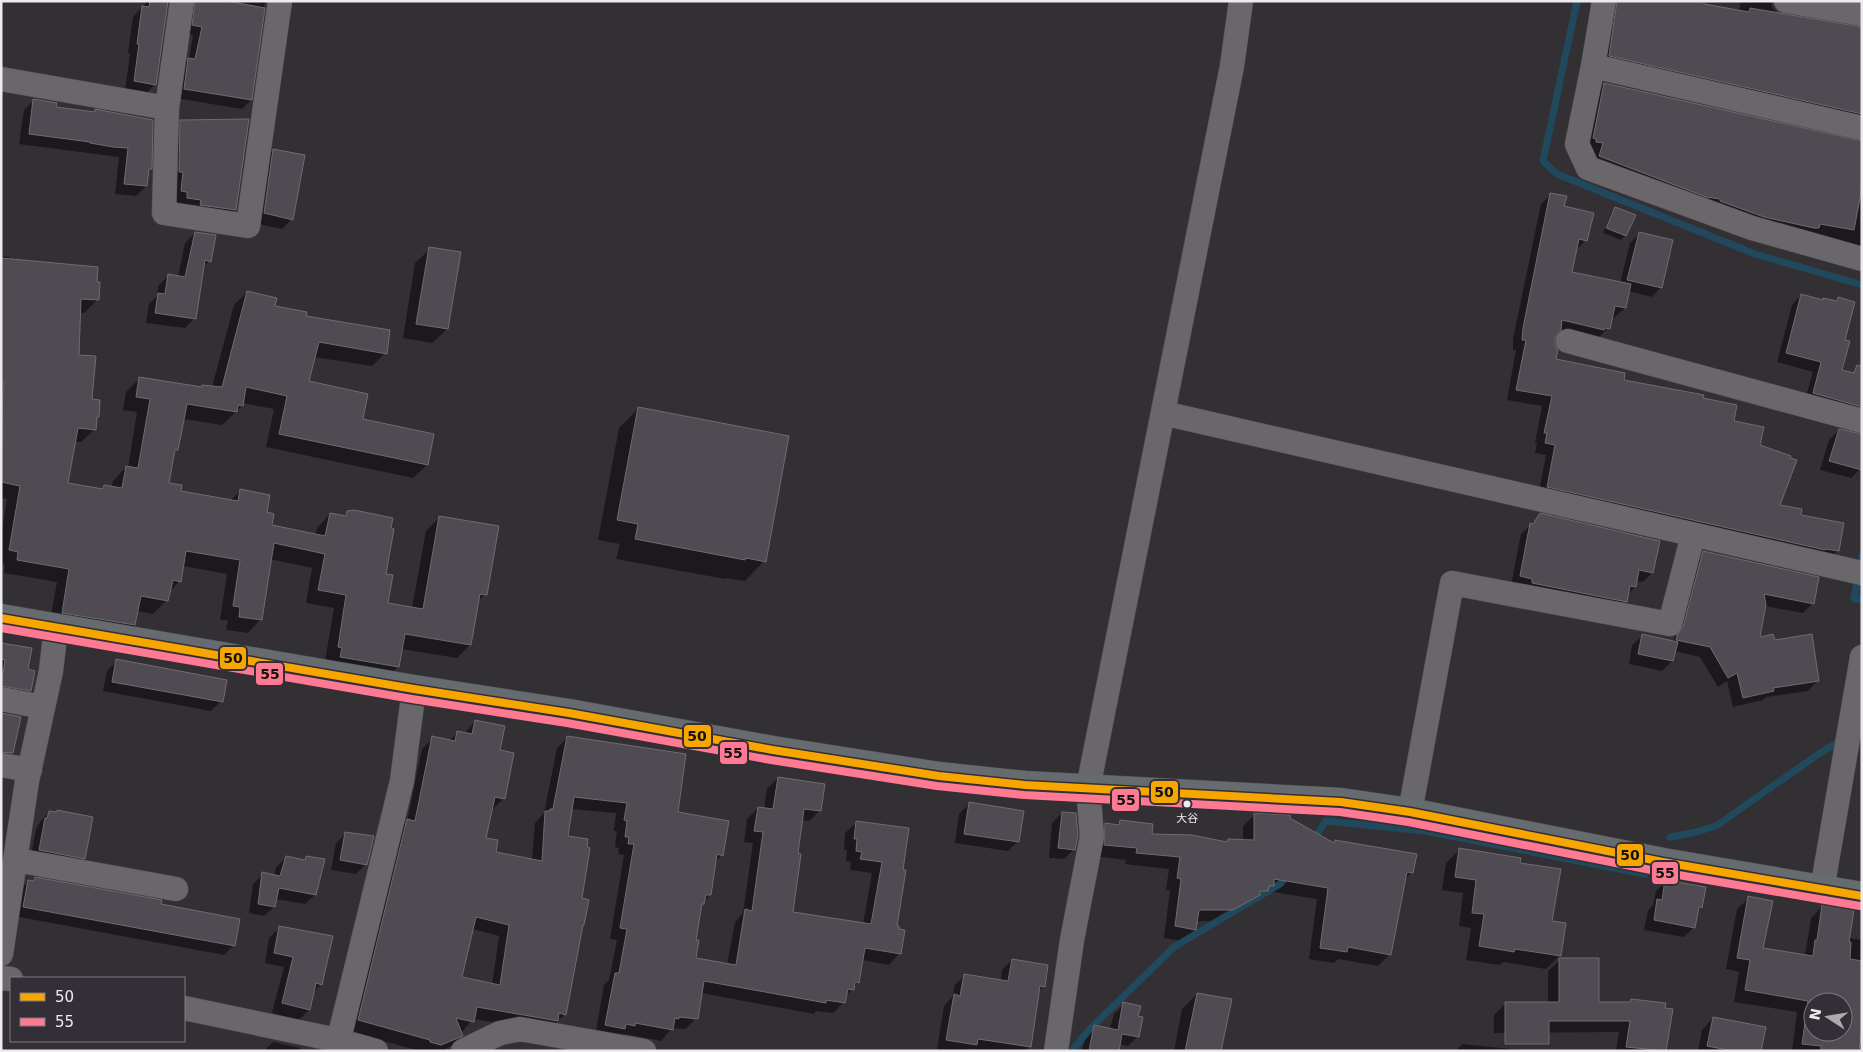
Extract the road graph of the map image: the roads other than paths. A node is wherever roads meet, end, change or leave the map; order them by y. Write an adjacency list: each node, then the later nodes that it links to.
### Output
1 (182, 1): 9 (street)
2 (280, 1): 9 (street)
3 (1242, 1): 13 (street)
4 (1604, 1): 7 (street)
5 (1786, 1): 6 (street)
6 (1862, 14)
7 (1593, 66): 10 (street); 11 (street)
8 (1, 79): 9 (street)
9 (167, 108)
10 (1862, 128)
11 (1862, 259)
12 (1568, 341): 14 (street)
13 (1163, 413): 15 (street); 25 (street)
14 (1862, 421)
15 (1693, 535): 16 (street); 26 (street)
16 (1862, 573)
17 (1, 618): 18 (main road)
18 (56, 628): 20 (main road); 22 (street)
19 (1862, 657): 29 (street)
20 (414, 689): 25 (main road); 33 (street)
21 (1, 698): 22 (street)
22 (44, 707): 24 (street)
23 (1, 765): 24 (street)
24 (30, 770): 27 (street)
25 (1088, 788): 26 (main road); 37 (street)
26 (1410, 812): 29 (main road)
27 (16, 860): 28 (street); 31 (street)
28 (176, 889)
29 (1822, 890): 30 (main road)
30 (1862, 896)
31 (1, 954)
32 (185, 1008): 33 (street)
33 (337, 1045): 34 (street)
34 (376, 1051)
35 (463, 1051): 36 (street)
36 (644, 1051)
37 (1056, 1051)

